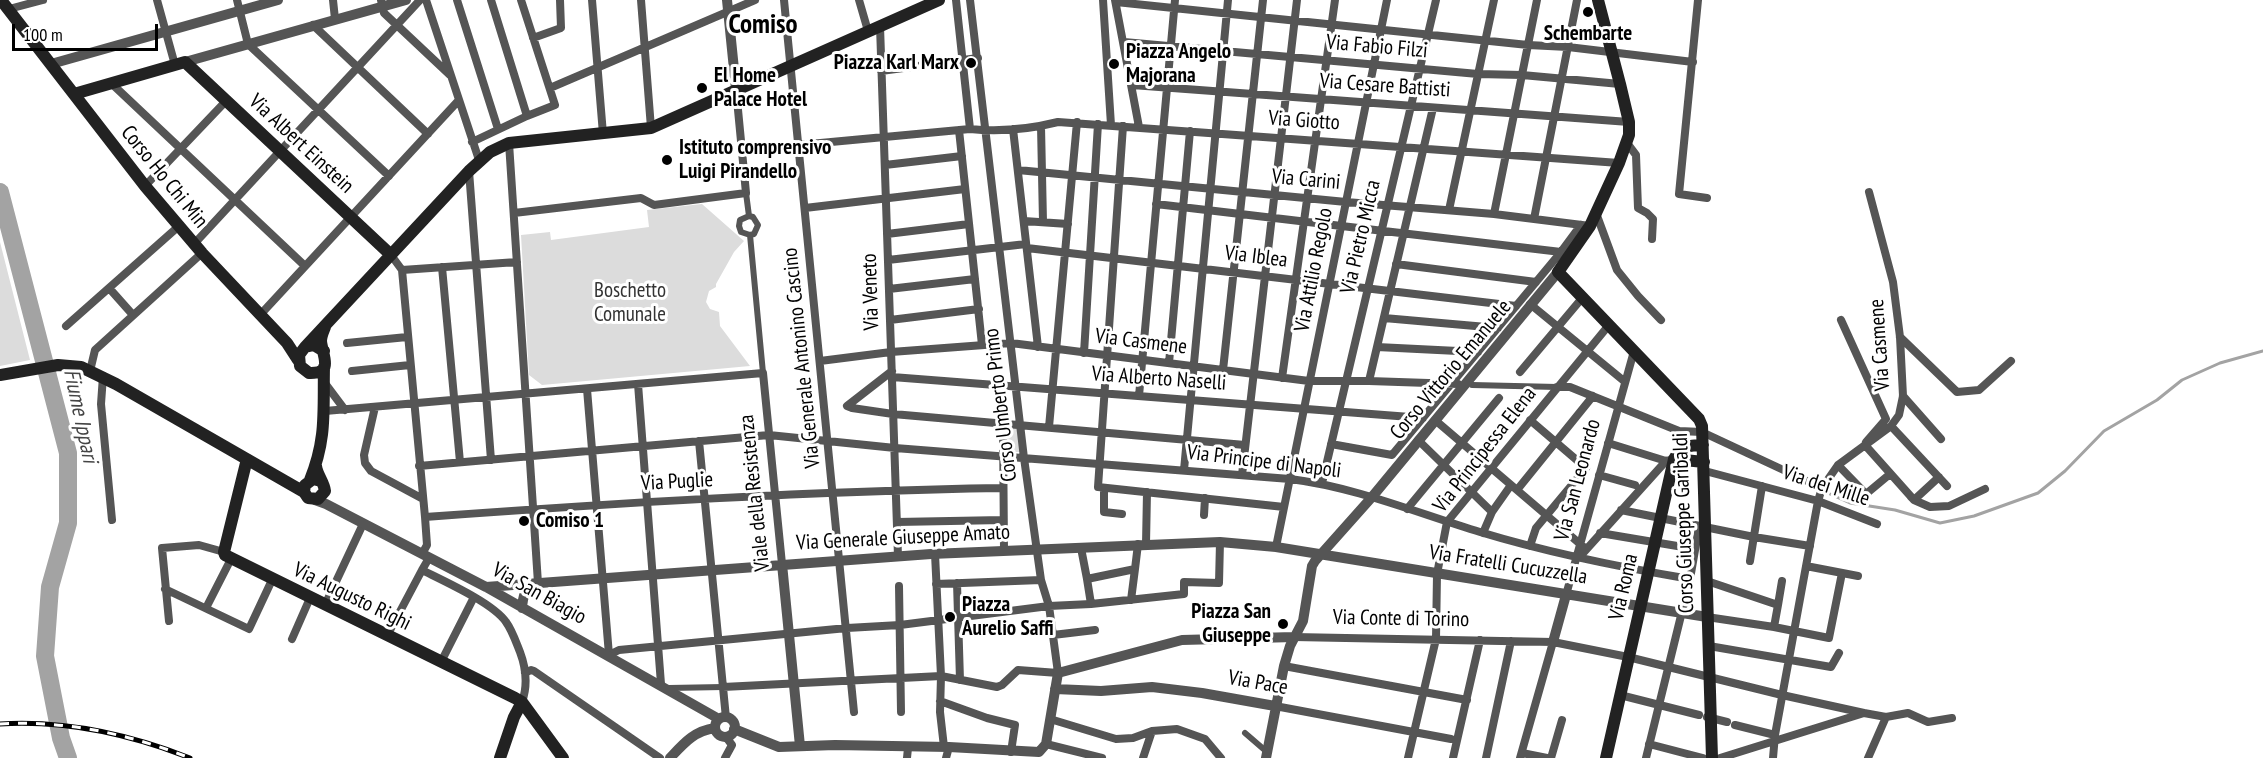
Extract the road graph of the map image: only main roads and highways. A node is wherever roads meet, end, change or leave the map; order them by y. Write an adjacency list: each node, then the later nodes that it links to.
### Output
1 (939, 0): 4 (main road)
2 (1598, 0): 7 (main road, Corso Vittorio Emanuele)
3 (5, 3): 5 (main road, Corso Ho Chi Min)
4 (924, 3): 6 (main road)
5 (74, 94): 6 (main road, Via Albert Einstein); 11 (main road, Corso Ho Chi Min)
6 (391, 255): 8 (main road)
7 (1558, 272): 16 (main road, Corso Giuseppe Garibaldi)
8 (326, 326): 9 (main road); 10 (main road)
9 (305, 347): 10 (main road); 11 (main road)
10 (324, 351): 12 (main road)
11 (298, 360): 13 (main road)
12 (324, 367): 13 (main road); 15 (main road)
13 (309, 373): 15 (main road)
14 (0, 375): 17 (main road)
15 (323, 385): 20 (main road)
16 (1703, 445): 18 (main road); 19 (main road, Corso Giuseppe Garibaldi)
17 (247, 459): 20 (main road); 22 (main road, Via Augusto Righi)
18 (1670, 460): 19 (main road, Via dei Mille); 25 (main road, Via Roma)
19 (1704, 467): 26 (main road, Corso Giuseppe Garibaldi)
20 (313, 485): 21 (main road)
21 (315, 500)
22 (522, 702): 23 (main road); 24 (main road)
23 (503, 756)
24 (563, 758)
25 (1606, 758)
26 (1712, 758)

